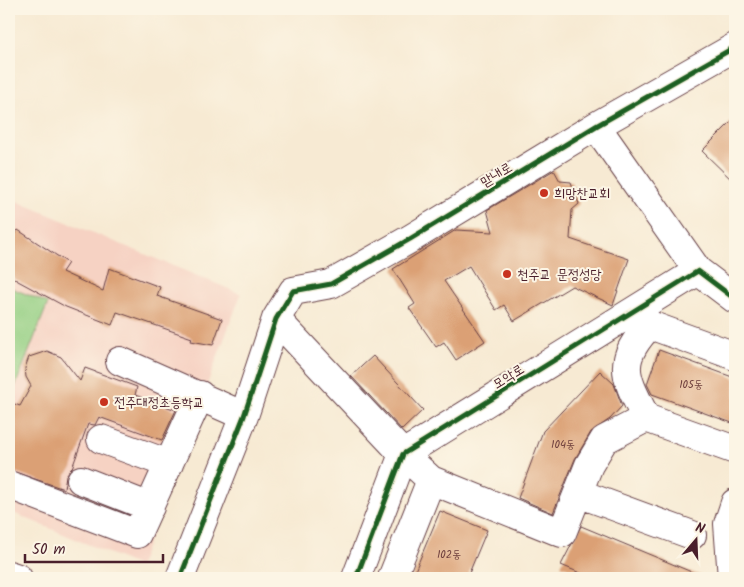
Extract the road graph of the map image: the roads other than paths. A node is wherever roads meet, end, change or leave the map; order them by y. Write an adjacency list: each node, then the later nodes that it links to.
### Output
1 (735, 47): 2 (street, 맏내로)
2 (596, 126): 3 (street); 5 (street, 맏내로)
3 (698, 271): 4 (street); 13 (street, 모악로)
4 (735, 299)
5 (276, 319): 9 (street); 13 (street)
6 (735, 356): 10 (street)
7 (120, 362): 8 (street)
8 (200, 395): 9 (street); 14 (street)
9 (244, 416): 24 (street)
10 (646, 418): 12 (street); 18 (street)
11 (101, 439): 14 (street)
12 (735, 450)
13 (403, 454): 16 (street); 25 (street)
14 (169, 464): 20 (street)
15 (81, 480): 20 (street)
16 (431, 480): 18 (street); 26 (street)
17 (9, 485): 20 (street)
18 (578, 493): 21 (street)
19 (735, 503): 27 (street)
20 (150, 507)
21 (692, 535)
22 (9, 574): 23 (street)
23 (18, 578)
24 (180, 578)
25 (356, 578)
26 (392, 578)
27 (732, 578)

